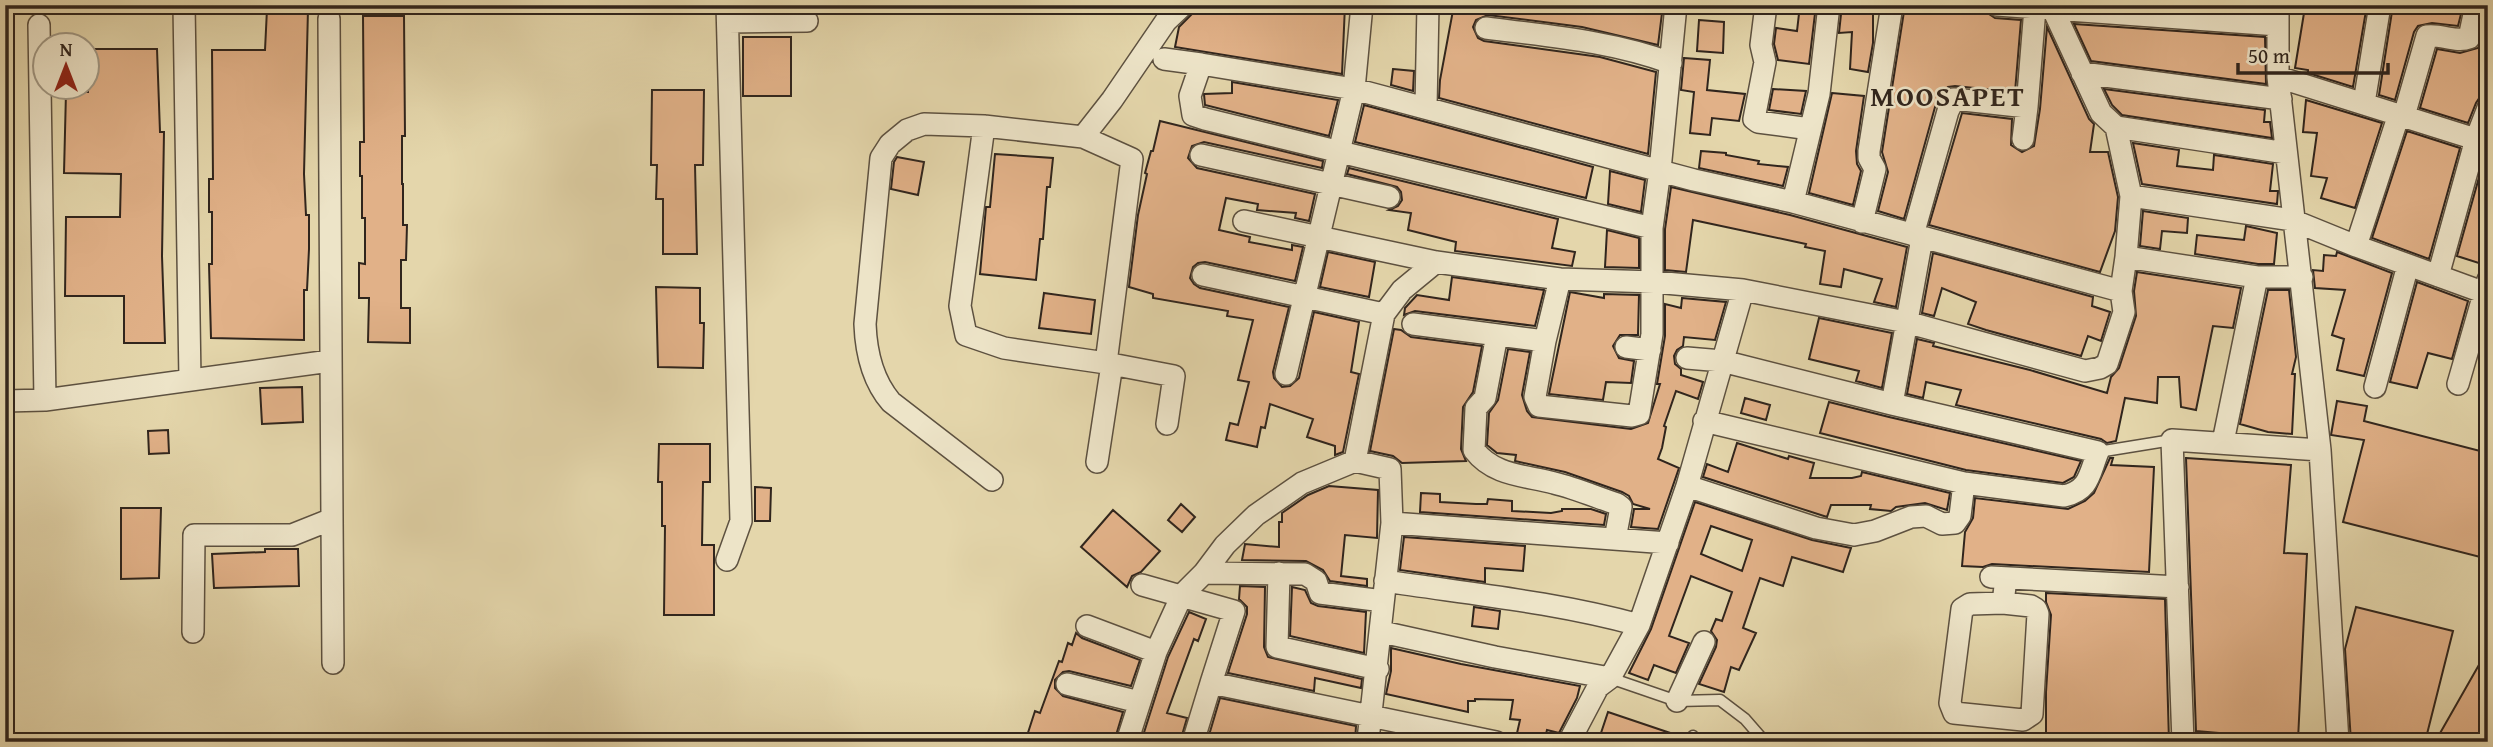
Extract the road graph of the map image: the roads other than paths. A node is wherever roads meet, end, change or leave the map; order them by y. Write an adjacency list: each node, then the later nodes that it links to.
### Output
1 (184, 5): 77 (street)
2 (1183, 5): 19 (street)
3 (1362, 5): 24 (street)
4 (1428, 5): 27 (street)
5 (1676, 5): 20 (street)
6 (1766, 5): 33 (street)
7 (1829, 5): 33 (street)
8 (1892, 5): 47 (street)
9 (1997, 5): 12 (street)
10 (2380, 5): 26 (street)
11 (2476, 5): 30 (street)
12 (2046, 8): 14 (street); 22 (street); 28 (street)
13 (728, 14): 16 (street); 98 (street)
14 (2278, 15): 23 (street)
15 (329, 19): 73 (street)
16 (807, 21)
17 (39, 24): 80 (street)
18 (1486, 27): 20 (street)
19 (1155, 58): 21 (street); 34 (street)
20 (1671, 63): 40 (street)
21 (1201, 64): 24 (street); 37 (street)
22 (2082, 73): 25 (street); 32 (street)
23 (2278, 77): 25 (street); 26 (street)
24 (1354, 89): 27 (street); 37 (street)
25 (2281, 99): 38 (street)
26 (2364, 103): 30 (street)
27 (1426, 107): 40 (street)
28 (2026, 107): 35 (street); 50 (street)
29 (2488, 107): 36 (street)
30 (2402, 115): 36 (street); 51 (street)
31 (984, 126): 34 (street); 75 (street); 91 (street)
32 (2116, 127): 38 (street); 42 (street)
33 (1810, 129): 44 (street)
34 (1083, 137): 75 (street)
35 (2023, 139)
36 (2482, 141): 57 (street)
37 (1339, 152): 41 (street); 48 (street)
38 (2286, 153): 45 (street)
39 (1201, 155): 41 (street)
40 (1660, 170): 44 (street); 48 (street)
41 (1332, 184): 43 (street); 49 (street)
42 (2131, 196): 45 (street); 52 (street)
43 (1389, 197)
44 (1793, 202): 47 (street)
45 (2292, 220): 51 (street); 56 (street)
46 (1244, 221): 49 (street)
47 (1862, 222): 50 (street)
48 (1652, 228): 60 (street)
49 (1318, 237): 53 (street); 64 (street)
50 (1918, 237): 63 (street); 66 (street)
51 (2356, 246): 54 (street)
52 (2126, 257): 58 (street); 63 (street)
53 (1436, 262): 59 (street); 65 (street)
54 (2408, 265): 57 (street); 79 (street)
55 (1203, 275): 64 (street)
56 (2302, 276): 58 (street); 87 (street)
57 (2438, 276): 61 (street)
58 (2257, 277): 86 (street)
59 (1560, 279): 60 (street); 69 (street)
60 (1654, 282): 62 (street); 71 (street)
61 (2487, 289): 78 (street)
62 (1743, 290): 66 (street); 74 (street)
63 (2121, 291): 66 (street)
64 (1304, 298): 65 (street); 76 (street)
65 (1384, 314): 89 (street)
66 (1906, 322): 82 (street)
67 (1413, 324): 68 (street)
68 (1497, 335): 69 (street); 96 (street)
69 (1545, 341): 71 (street)
70 (1626, 347): 71 (street)
71 (1650, 350)
72 (1687, 358): 74 (street)
73 (330, 361): 77 (street); 94 (street)
74 (1722, 361): 82 (street); 83 (street)
75 (1109, 363): 84 (street); 90 (street)
76 (1286, 374)
77 (190, 380): 80 (street)
78 (2458, 384)
79 (2375, 387)
80 (45, 400): 81 (street)
81 (5, 401)
82 (1892, 404): 88 (street)
83 (1704, 421): 92 (street); 93 (street)
84 (1167, 425)
85 (2172, 440): 86 (street); 88 (lane); 102 (street)
86 (2223, 442): 87 (street)
87 (2320, 450): 127 (street)
88 (2098, 452): 92 (street)
89 (1355, 461): 95 (street); 99 (street)
90 (1097, 462)
91 (992, 480)
92 (1964, 483): 93 (street)
93 (1687, 486): 97 (street)
94 (332, 519): 108 (street); 112 (street)
95 (1392, 523): 96 (street); 103 (street)
96 (1615, 539): 97 (street)
97 (1668, 543): 106 (street)
98 (727, 560)
99 (1204, 573): 100 (street); 104 (street)
100 (1279, 573): 103 (street); 113 (street)
101 (1142, 585): 104 (street)
102 (2178, 587): 105 (street); 126 (street)
103 (1384, 591): 106 (street); 109 (street)
104 (1182, 596): 111 (street); 115 (street)
105 (2003, 603): 105 (street)
106 (1639, 625): 114 (street)
107 (1087, 626): 111 (street)
108 (193, 632)
109 (1382, 632): 113 (street); 114 (street)
110 (1704, 642): 117 (street)
111 (1156, 652): 118 (street)
112 (334, 663)
113 (1378, 669): 119 (street)
114 (1610, 678): 117 (lane); 124 (street)
115 (1211, 683): 119 (street); 122 (street)
116 (1068, 684): 118 (street)
117 (1677, 701): 125 (lane)
118 (1139, 702): 121 (street)
119 (1371, 714): 120 (street); 123 (street)
120 (1368, 740)
121 (1127, 742)
122 (1193, 742)
123 (1496, 742)
124 (1569, 742)
125 (1765, 742)
126 (2183, 742)
127 (2338, 742)

